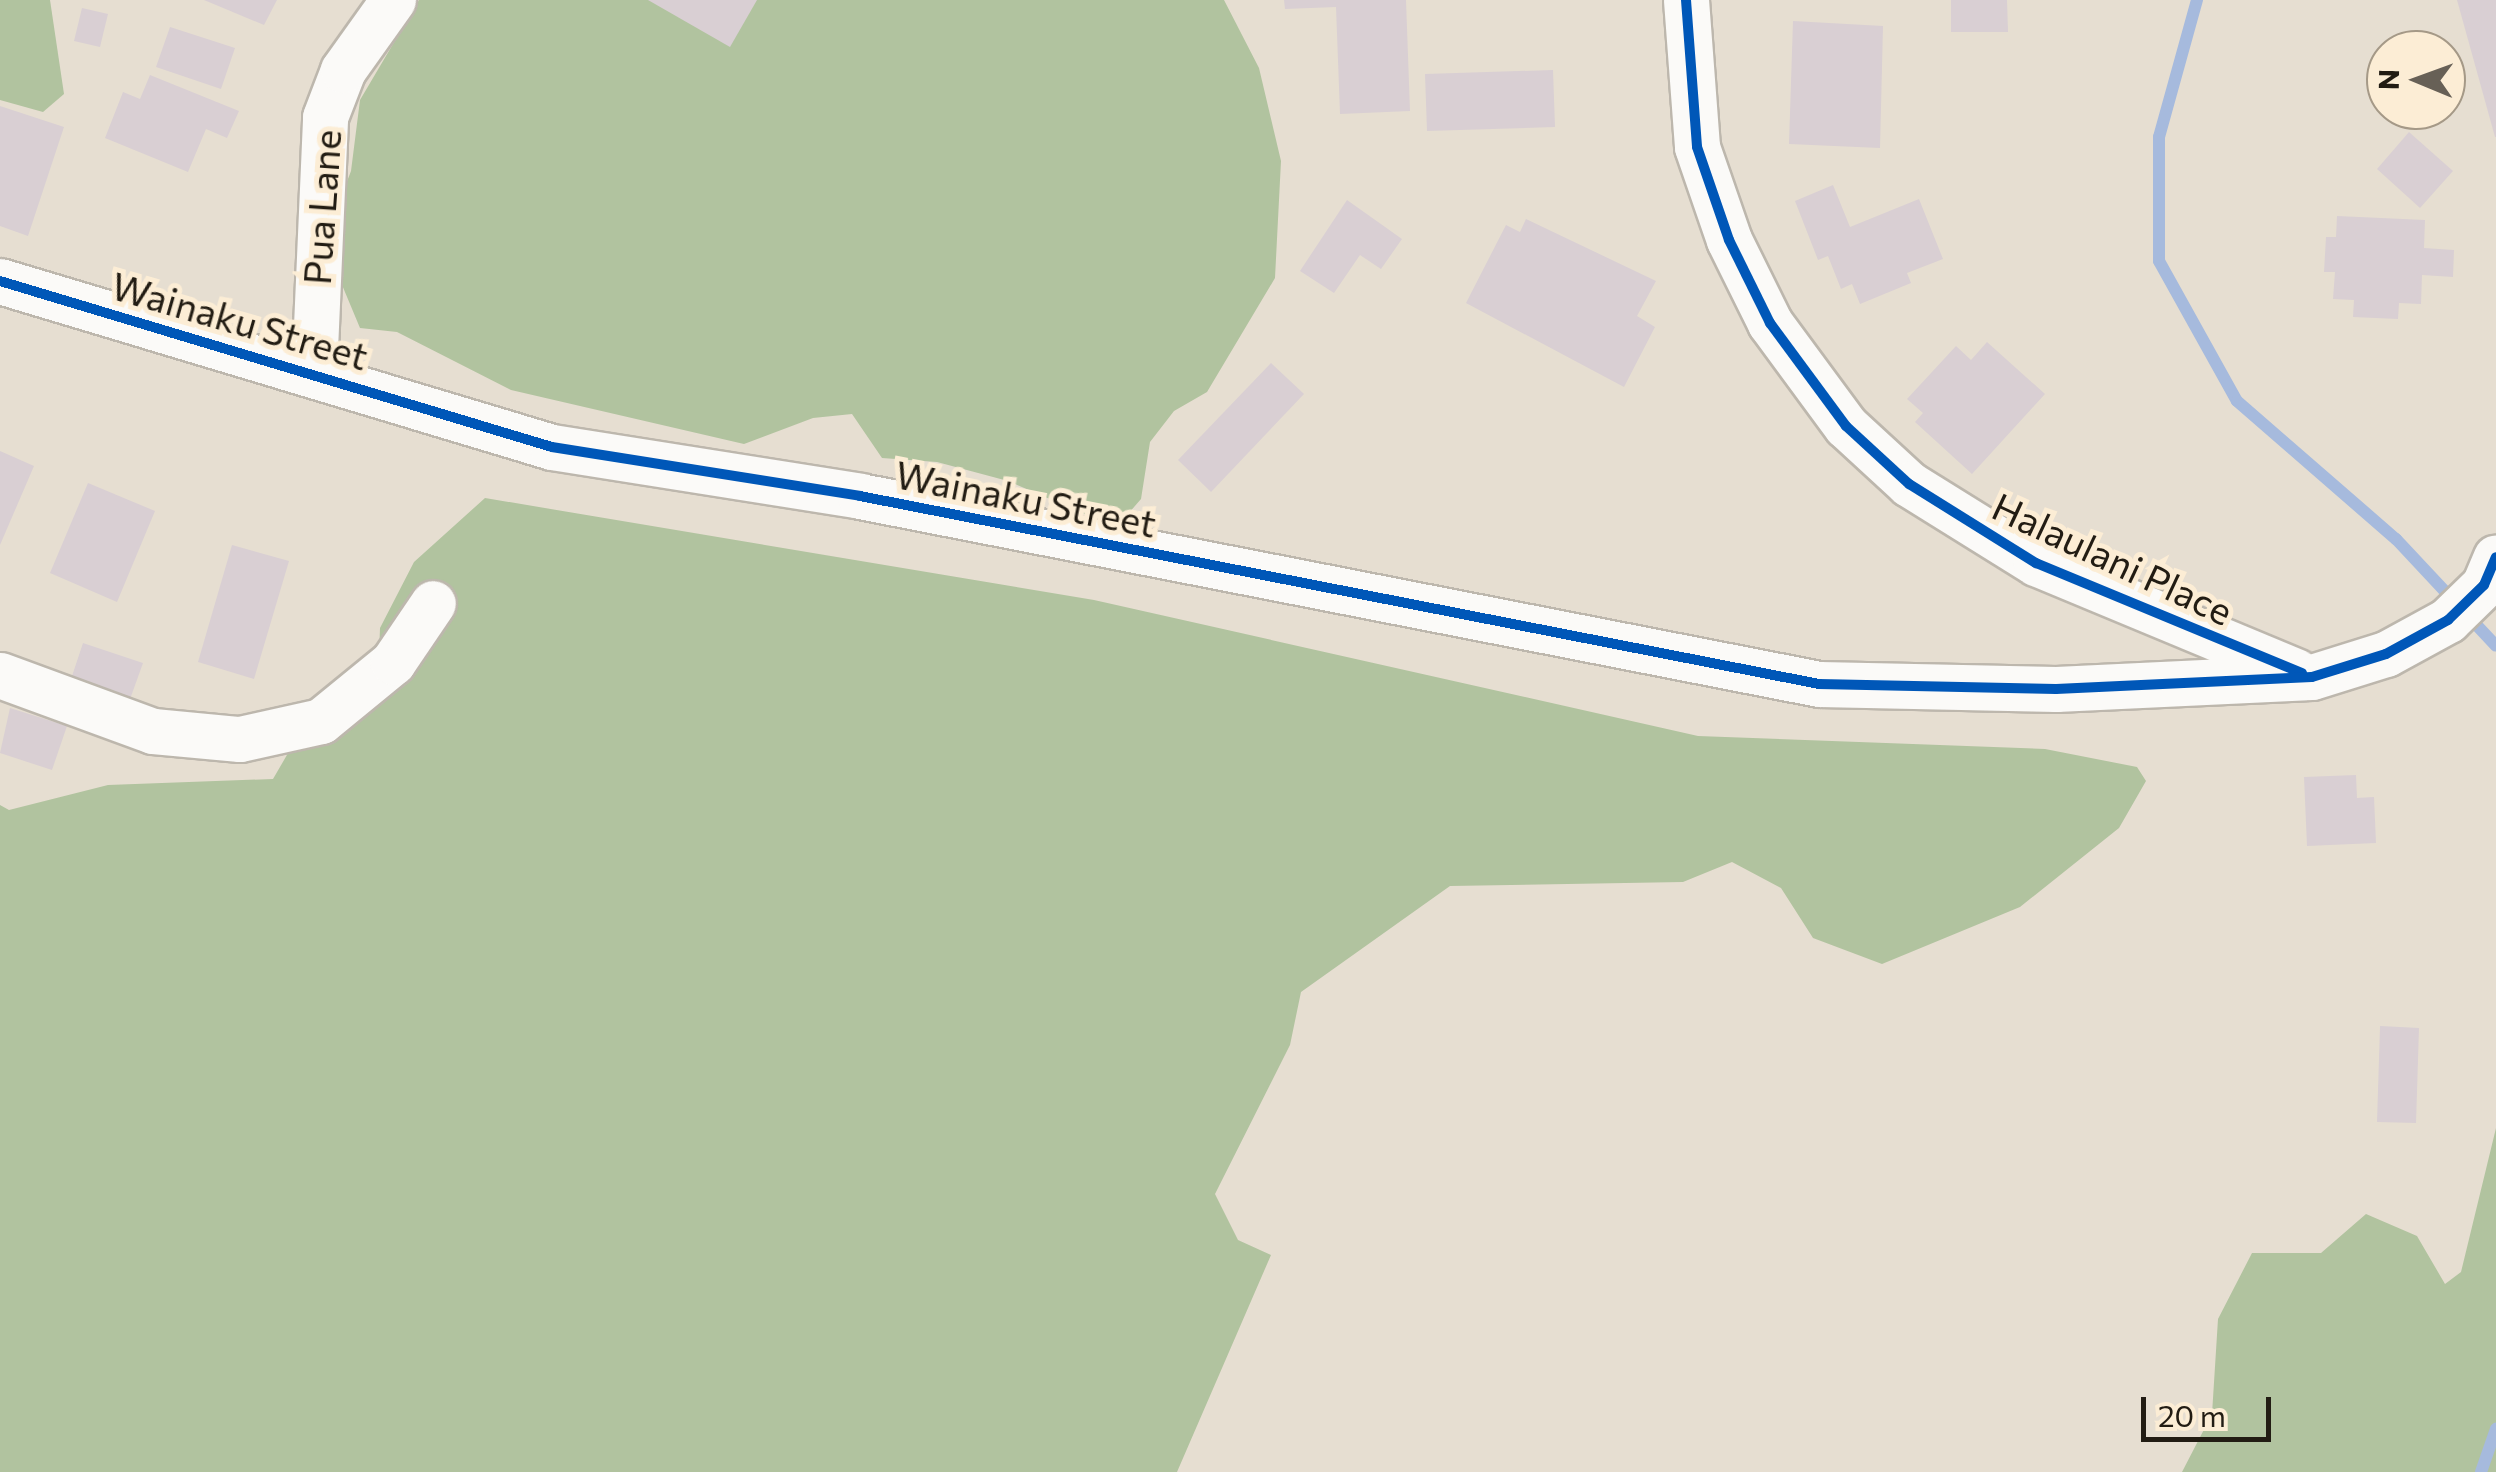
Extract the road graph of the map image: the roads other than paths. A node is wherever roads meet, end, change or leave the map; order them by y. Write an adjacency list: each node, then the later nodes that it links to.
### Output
1 (393, 0): 4 (street, Pua Lane)
2 (1686, 0): 8 (street, Halaulani Place)
3 (0, 282): 4 (street, Wainaku Street)
4 (314, 372): 8 (street, Wainaku Street)
5 (2496, 556): 8 (street, Wainaku Street)
6 (433, 603): 7 (street)
7 (0, 676)
8 (2312, 677)

